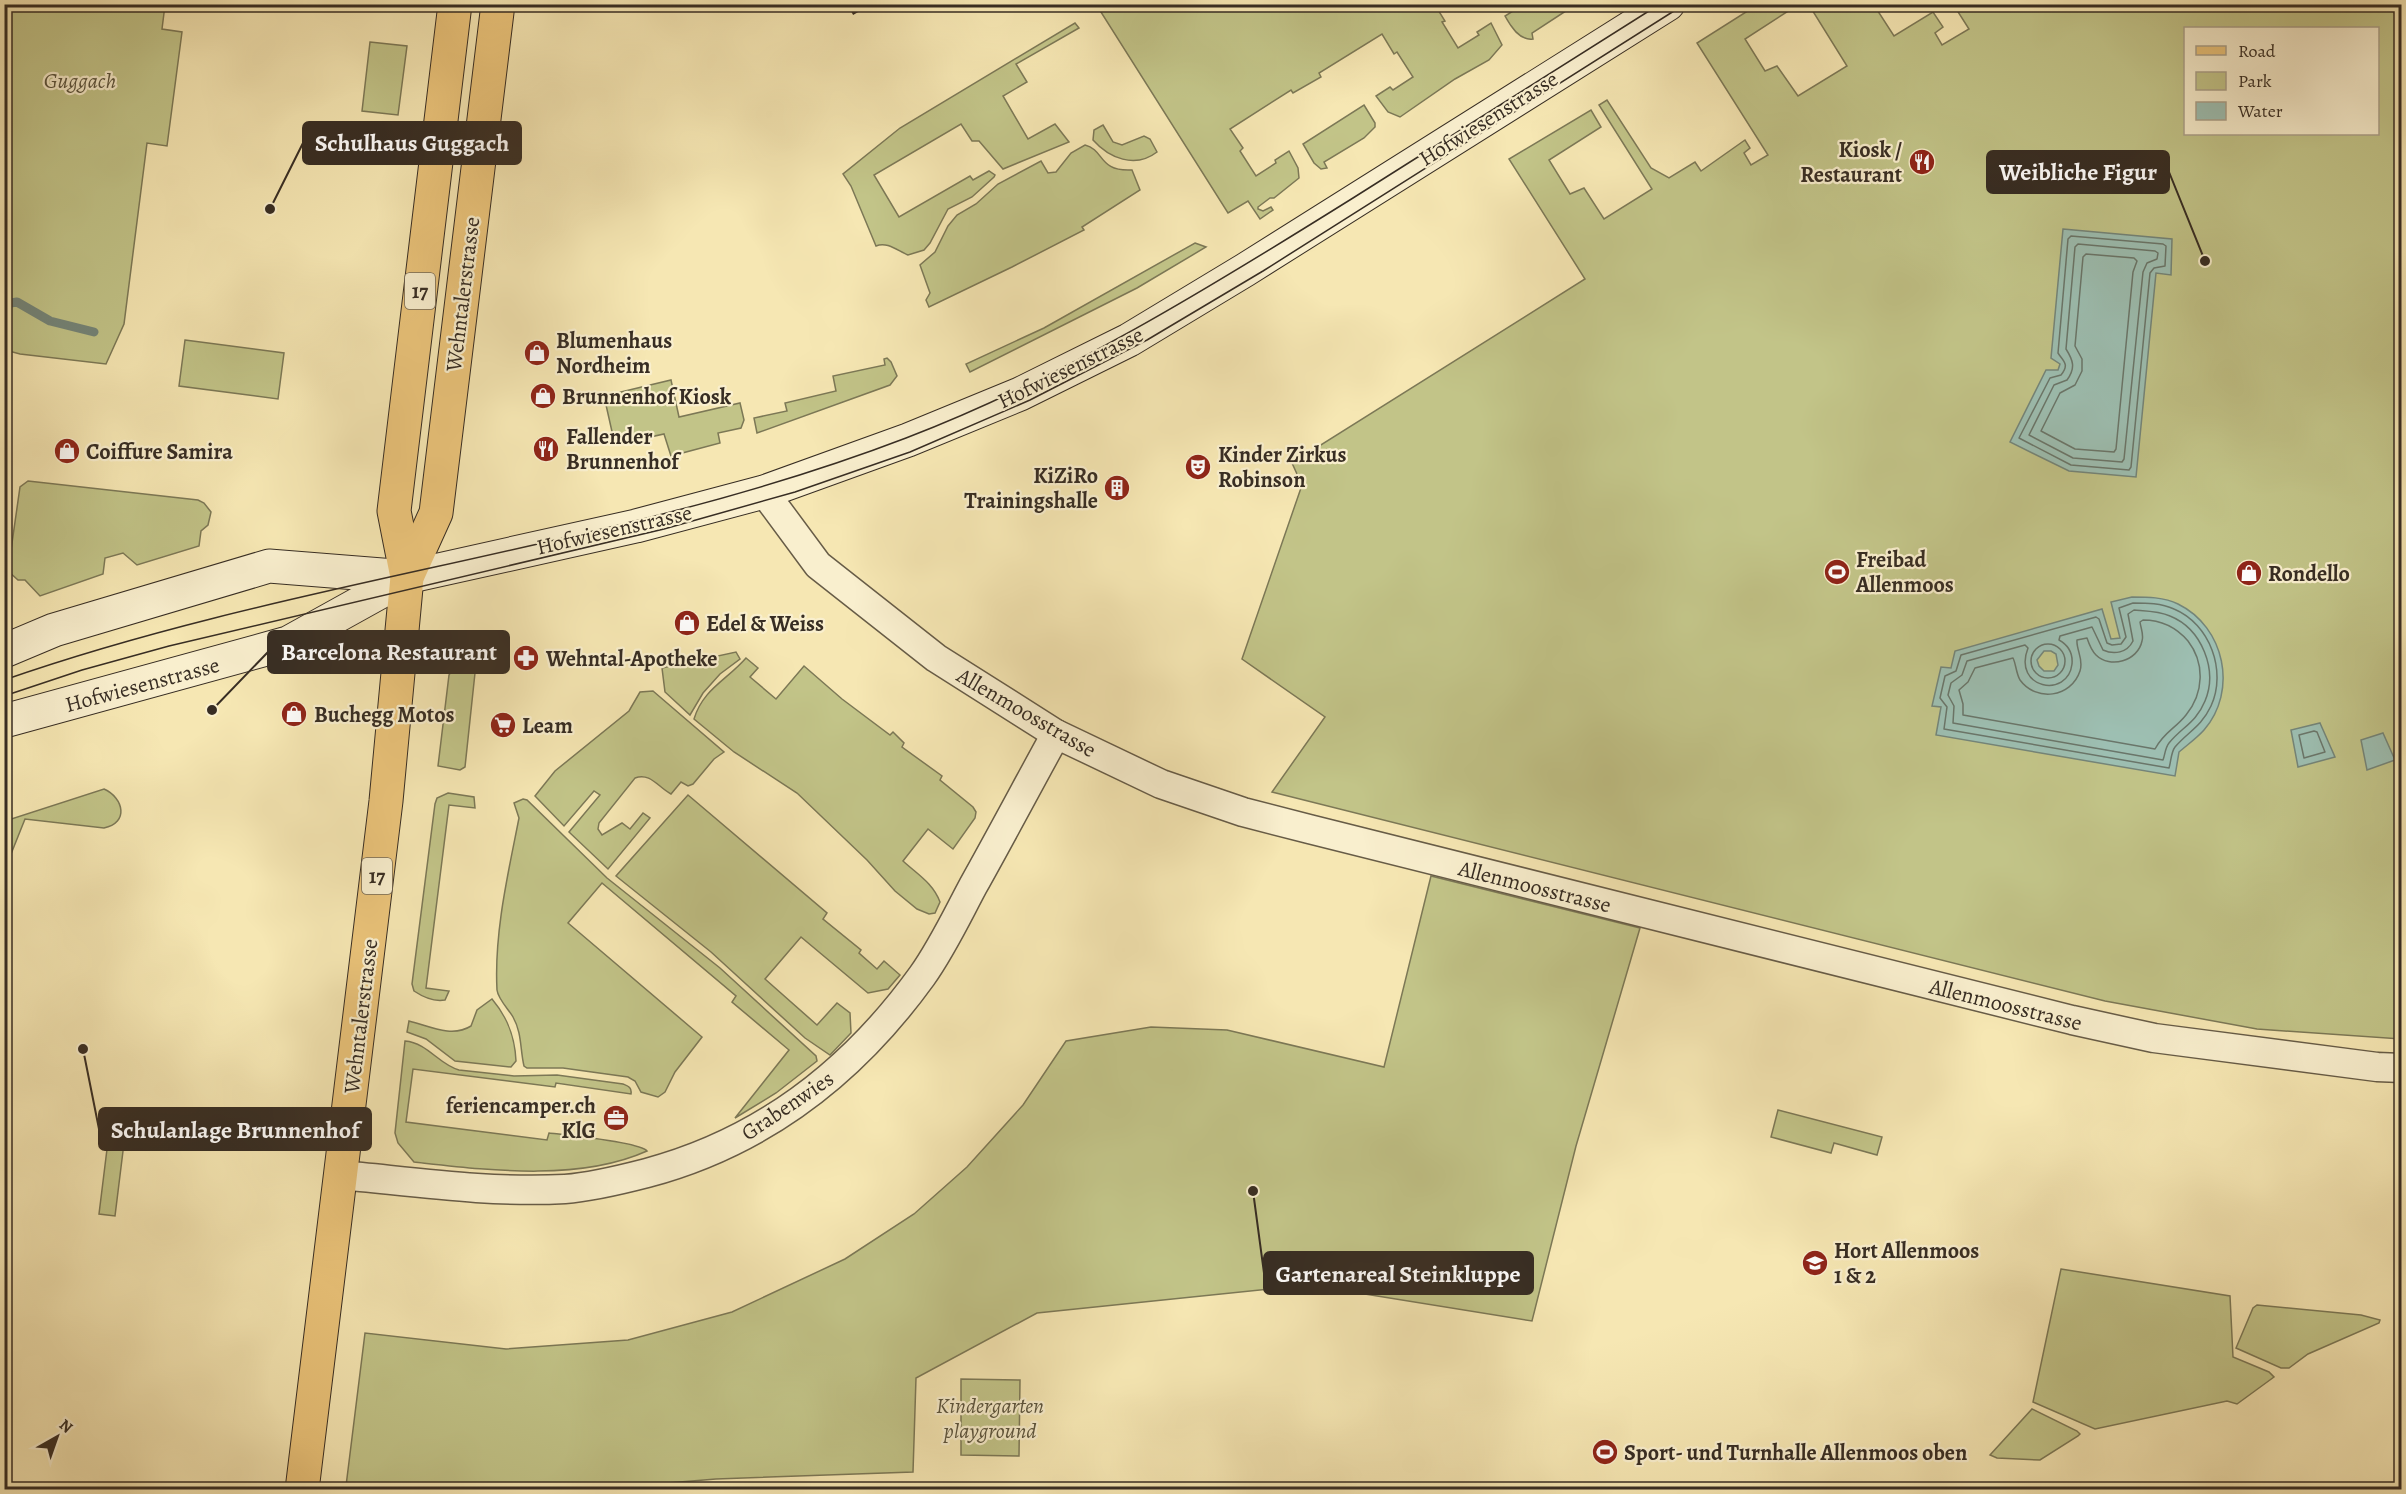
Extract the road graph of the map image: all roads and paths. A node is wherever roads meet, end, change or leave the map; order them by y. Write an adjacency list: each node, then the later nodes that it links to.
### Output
1 (455, 4): 5 (main road, Wehntalerstrasse / 17)
2 (498, 4): 5 (main road, Wehntalerstrasse)
3 (1668, 4): 4 (street, Hofwiesenstrasse)
4 (765, 492): 5 (street, Hofwiesenstrasse); 8 (street, Allenmoosstrasse)
5 (406, 577): 6 (street, Hofwiesenstrasse); 7 (street, Hofwiesenstrasse); 10 (main road, Wehntalerstrasse / 17)
6 (4, 651)
7 (4, 722)
8 (1056, 735): 9 (street, Allenmoosstrasse); 10 (street, Grabenwies)
9 (2402, 1068)
10 (341, 1174): 11 (main road, Wehntalerstrasse / 17)
11 (302, 1490)

